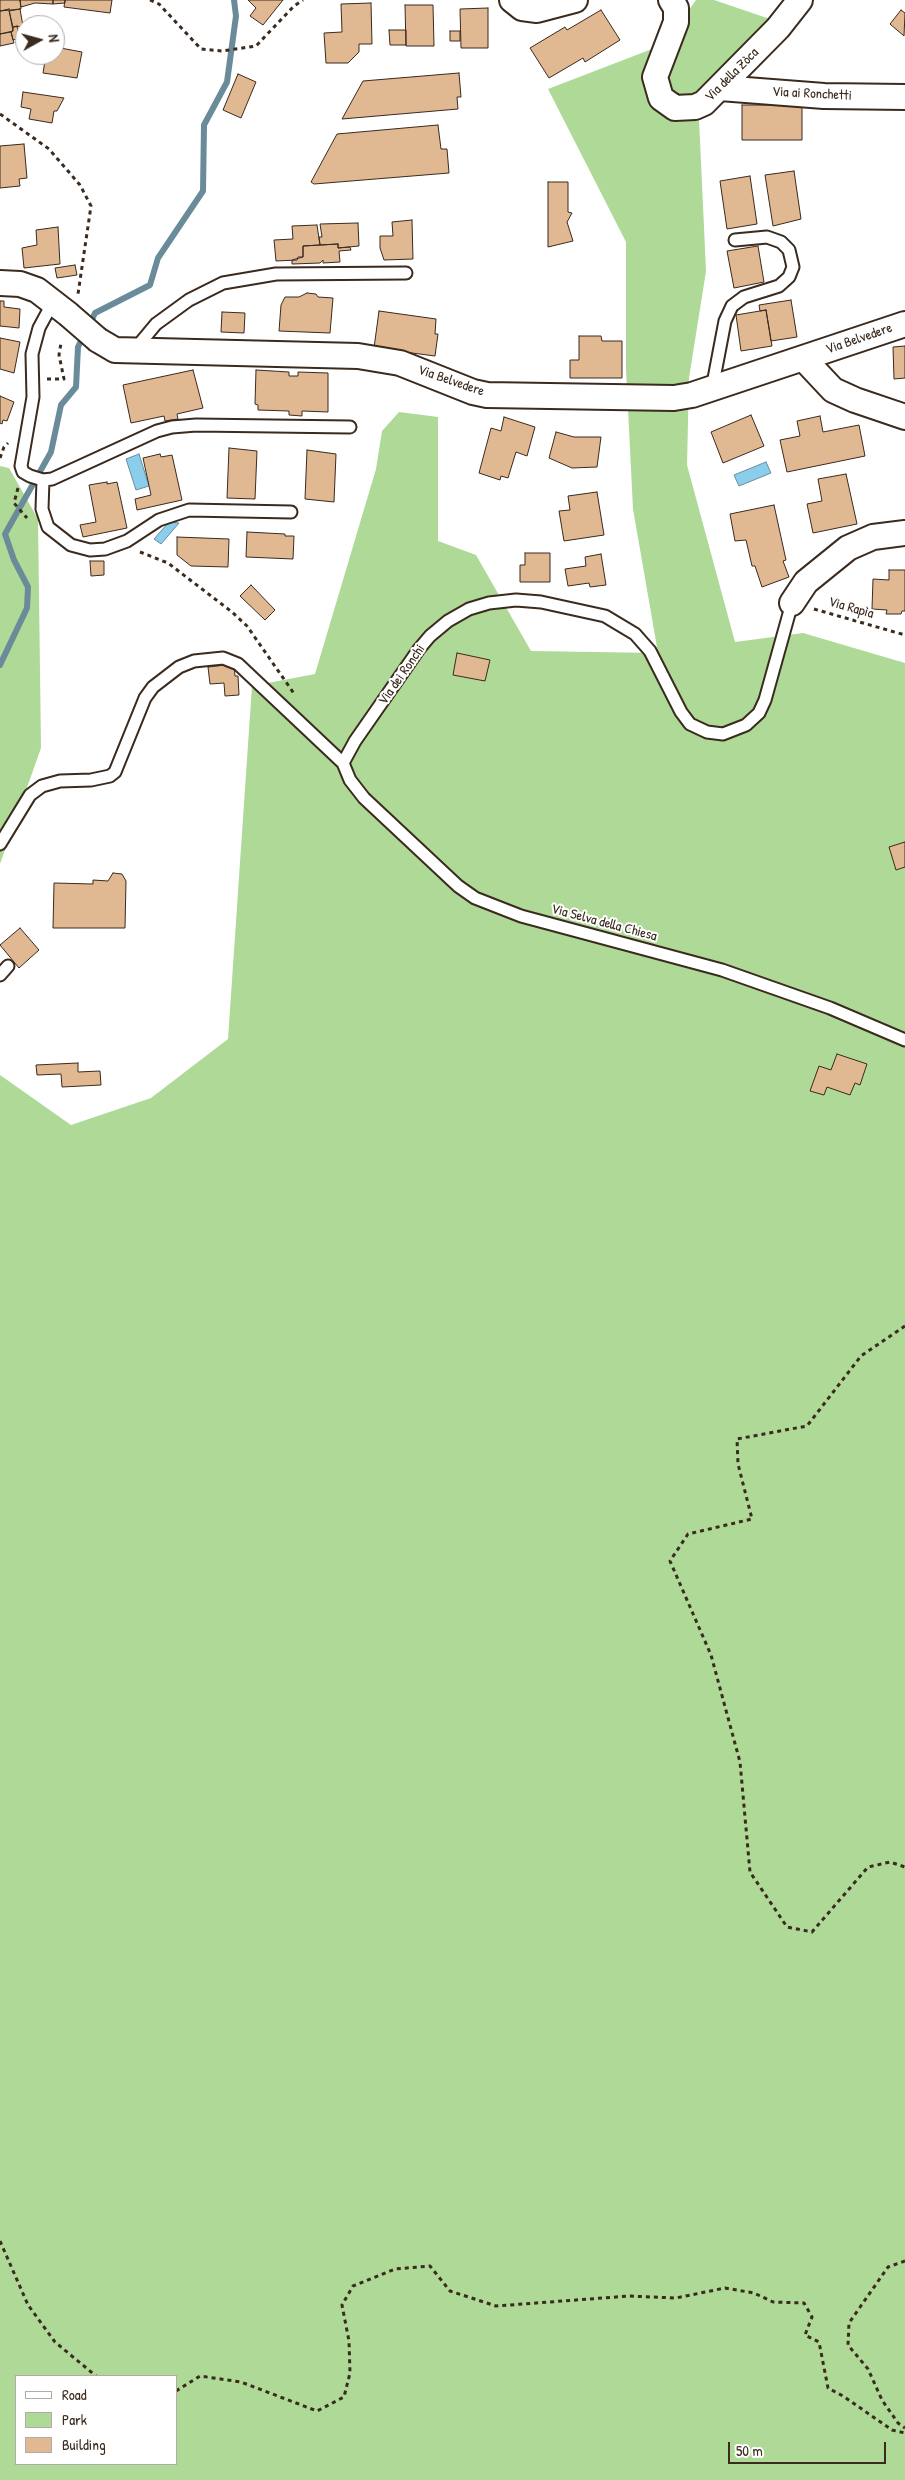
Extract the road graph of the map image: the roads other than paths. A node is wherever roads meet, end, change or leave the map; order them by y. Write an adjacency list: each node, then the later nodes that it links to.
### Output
1 (512, 0): 2 (street)
2 (575, 0)
3 (800, 0): 5 (street, Via della Zòca)
4 (676, 3): 5 (street, Via della Zòca)
5 (720, 88): 6 (street, Via ai Ronchetti)
6 (905, 97)
7 (736, 240): 14 (lane)
8 (406, 273): 12 (lane)
9 (0, 283): 10 (street)
10 (58, 302): 12 (street, Via Belvedere, bridge); 17 (lane)
11 (905, 324): 13 (street, Via Belvedere)
12 (138, 351): 14 (street, Via Belvedere)
13 (803, 358): 14 (street, Via Belvedere); 15 (street)
14 (712, 388)
15 (905, 417)
16 (350, 427): 17 (lane)
17 (43, 480): 18 (lane)
18 (291, 512)
19 (905, 533): 20 (street, Via dei Ronchi)
20 (792, 603): 21 (lane, Via dei Ronchi)
21 (343, 763): 22 (lane); 25 (lane, Via Selva della Chiesa)
22 (0, 844)
23 (8, 966): 24 (lane)
24 (0, 975)
25 (905, 1040)

